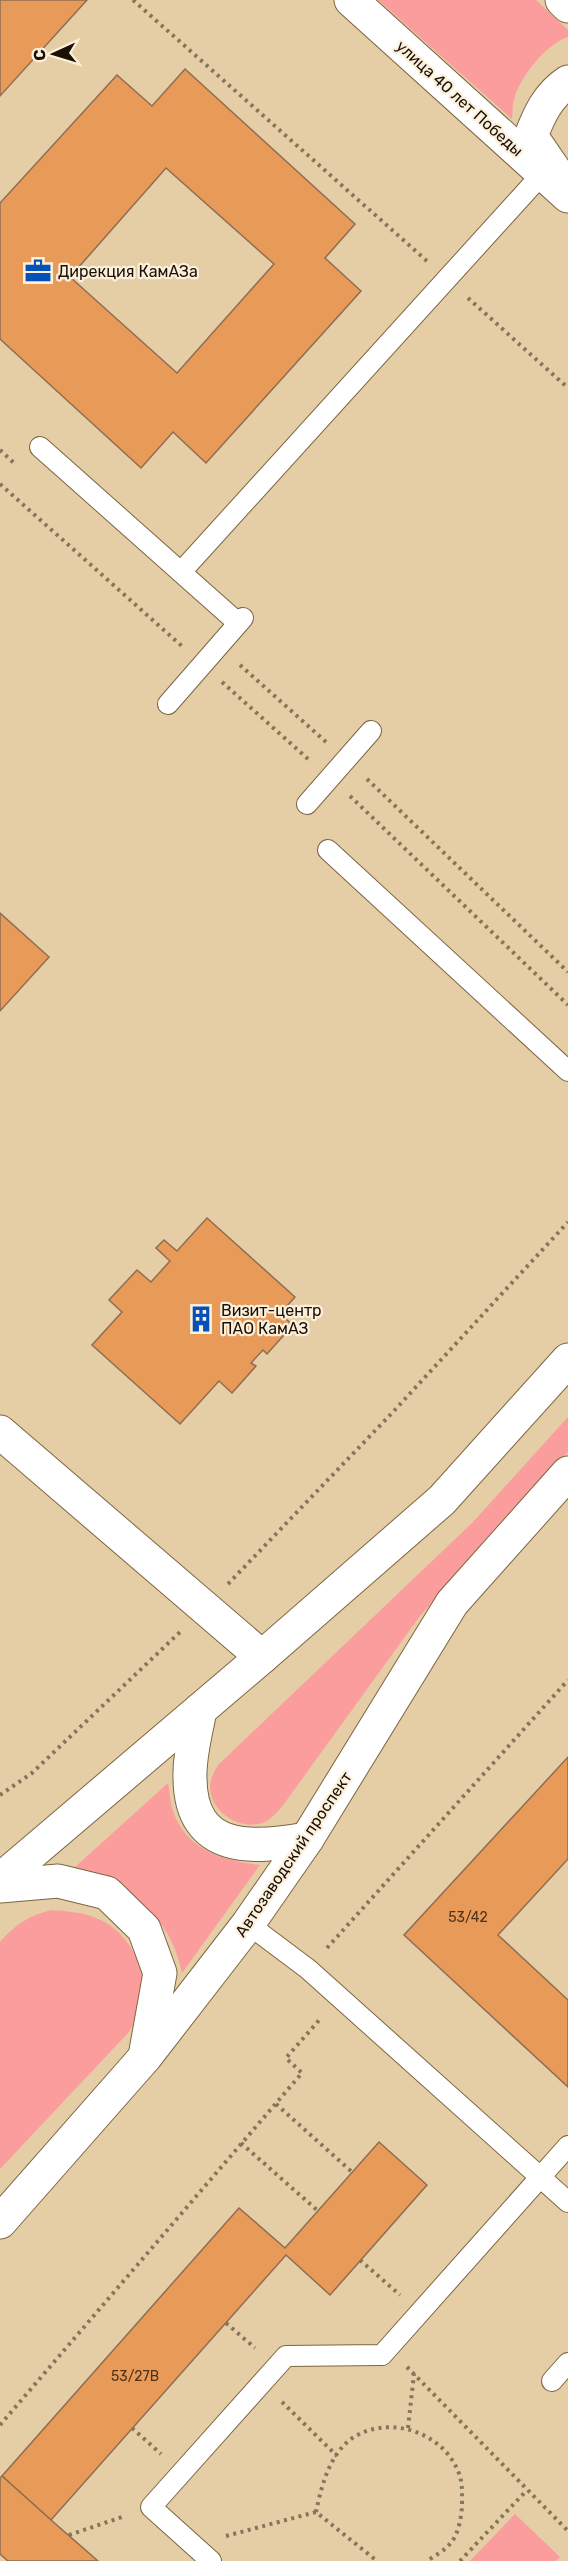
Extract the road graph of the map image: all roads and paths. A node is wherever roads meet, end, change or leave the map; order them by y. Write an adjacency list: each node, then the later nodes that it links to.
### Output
1 (133, 0): 8 (path)
2 (351, 0): 6 (street, улица 40 лет Победы)
3 (562, 0): 4 (street)
4 (568, 6)
5 (568, 82): 6 (street)
6 (556, 181): 7 (street, улица 40 лет Победы); 8 (lane)
7 (568, 195)
8 (447, 279): 9 (path); 14 (lane)
9 (568, 388)
10 (40, 447): 14 (lane)
11 (0, 450): 12 (path)
12 (18, 466)
13 (0, 484): 16 (path)
14 (181, 572): 15 (lane)
15 (219, 646): 16 (lane); 19 (path)
16 (202, 664): 17 (lane); 20 (path)
17 (168, 704)
18 (371, 731): 19 (lane)
19 (345, 760): 20 (lane); 23 (path)
20 (329, 778): 21 (lane); 24 (path)
21 (307, 804)
22 (328, 850): 25 (lane)
23 (568, 972)
24 (568, 1005)
25 (568, 1071)
26 (568, 1222): 30 (path)
27 (568, 1360): 31 (street)
28 (0, 1432): 30 (street)
29 (568, 1473): 35 (street, Автозаводский проспект)
30 (206, 1608): 31 (street); 34 (path)
31 (262, 1657): 33 (street)
32 (568, 1680): 39 (path)
33 (200, 1710): 35 (street); 36 (street)
34 (0, 1796)
35 (307, 1839): 38 (street, Автозаводский проспект)
36 (0, 1880)
37 (0, 1886): 41 (street)
38 (248, 1924): 39 (lane); 41 (street, Автозаводский проспект)
39 (308, 1969): 40 (lane)
40 (339, 1997): 42 (path); 46 (lane)
41 (146, 2056): 49 (street, Автозаводский проспект)
42 (276, 2104): 43 (path); 45 (path)
43 (241, 2143): 48 (path); 59 (path)
44 (568, 2146): 46 (lane)
45 (352, 2172)
46 (540, 2178): 47 (lane); 51 (lane)
47 (568, 2202)
48 (318, 2211)
49 (0, 2222)
50 (360, 2260): 51 (path)
51 (420, 2313): 53 (lane)
52 (226, 2323): 55 (path)
53 (388, 2349): 55 (lane); 56 (path)
54 (568, 2363): 57 (lane)
55 (276, 2366): 58 (lane)
56 (414, 2374): 61 (path); 64 (path)
57 (552, 2380)
58 (262, 2382): 62 (path); 63 (lane)
59 (0, 2425)
60 (132, 2428): 63 (path)
61 (408, 2428): 62 (path); 72 (path)
62 (337, 2456): 66 (path)
63 (181, 2473): 65 (lane)
64 (527, 2490): 67 (path); 73 (path)
65 (151, 2507): 68 (path); 69 (lane)
66 (316, 2512): 69 (path); 71 (path)
67 (568, 2531)
68 (69, 2535)
69 (192, 2544): 70 (lane)
70 (211, 2561)
71 (377, 2561)
72 (427, 2561)
73 (460, 2561)

